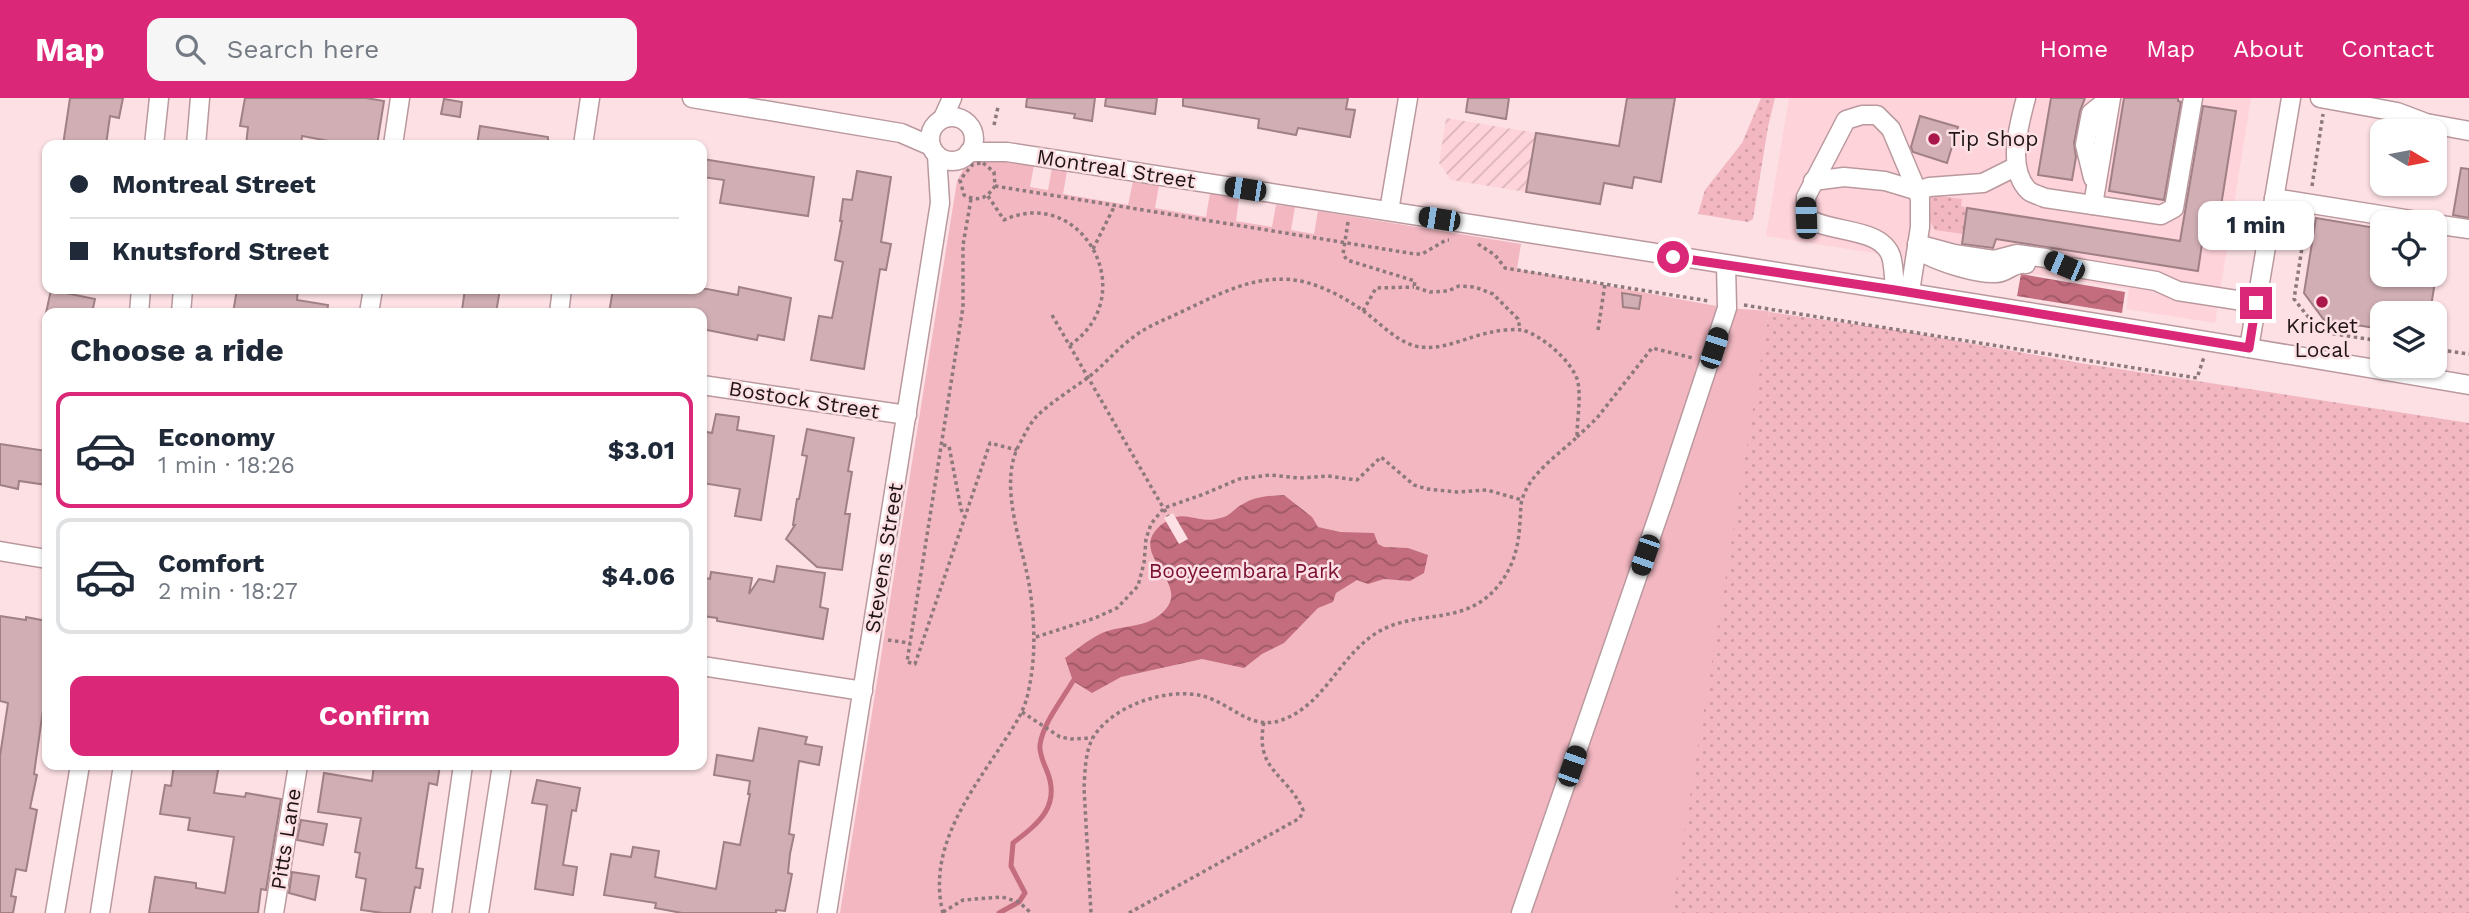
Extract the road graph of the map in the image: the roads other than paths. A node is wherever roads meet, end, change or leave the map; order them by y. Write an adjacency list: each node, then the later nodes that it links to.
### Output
1 (159, 98): 18 (street)
2 (200, 98): 19 (street)
3 (400, 98): 20 (street)
4 (590, 98): 21 (street)
5 (692, 98): 17 (street)
6 (952, 98): 14 (street)
7 (962, 98): 15 (street)
8 (1408, 98): 31 (street)
9 (2026, 98): 25 (street)
10 (2110, 98): 28 (street)
11 (2193, 98): 28 (street)
12 (2291, 98): 29 (street)
13 (2320, 98): 16 (street)
14 (939, 122): 15 (street); 17 (street); 22 (street)
15 (968, 127): 23 (street, Montreal Street); 24 (street)
16 (2469, 131)
17 (901, 132): 22 (street)
18 (155, 140)
19 (196, 140)
20 (394, 140)
21 (584, 140)
22 (934, 151): 24 (street); 30 (street, Stevens Street)
23 (1007, 152): 24 (street, Montreal Street); 31 (street, Montreal Street)
24 (964, 156): 30 (street, Stevens Street)
25 (2015, 167): 27 (street); 28 (street)
26 (1813, 181): 27 (street); 27 (street); 37 (street)
27 (1918, 191): 35 (street)
28 (2094, 197)
29 (2274, 198): 32 (street); 38 (street)
30 (940, 202): 42 (street, Stevens Street)
31 (1389, 211): 36 (street, Montreal Street)
32 (2370, 213)
33 (2447, 226): 34 (street)
34 (2469, 229)
35 (1917, 248): 37 (street); 38 (street)
36 (1726, 265): 37 (street, Montreal Street); 58 (street)
37 (1903, 291): 39 (street, Montreal Street)
38 (2256, 303): 39 (street)
39 (2249, 348): 40 (street, Montreal Street)
40 (2469, 385)
41 (707, 386): 42 (street, Bostock Street)
42 (907, 415): 46 (street, Stevens Street)
43 (0, 551): 44 (street)
44 (42, 558)
45 (707, 667): 46 (street)
46 (863, 691): 57 (street, Stevens Street)
47 (79, 770): 52 (street)
48 (122, 770): 53 (street)
49 (297, 770): 54 (street, Pitts Lane)
50 (462, 770): 55 (street)
51 (501, 770): 56 (street)
52 (55, 913)
53 (100, 913)
54 (274, 913)
55 (442, 913)
56 (479, 913)
57 (827, 913)
58 (1521, 913)

